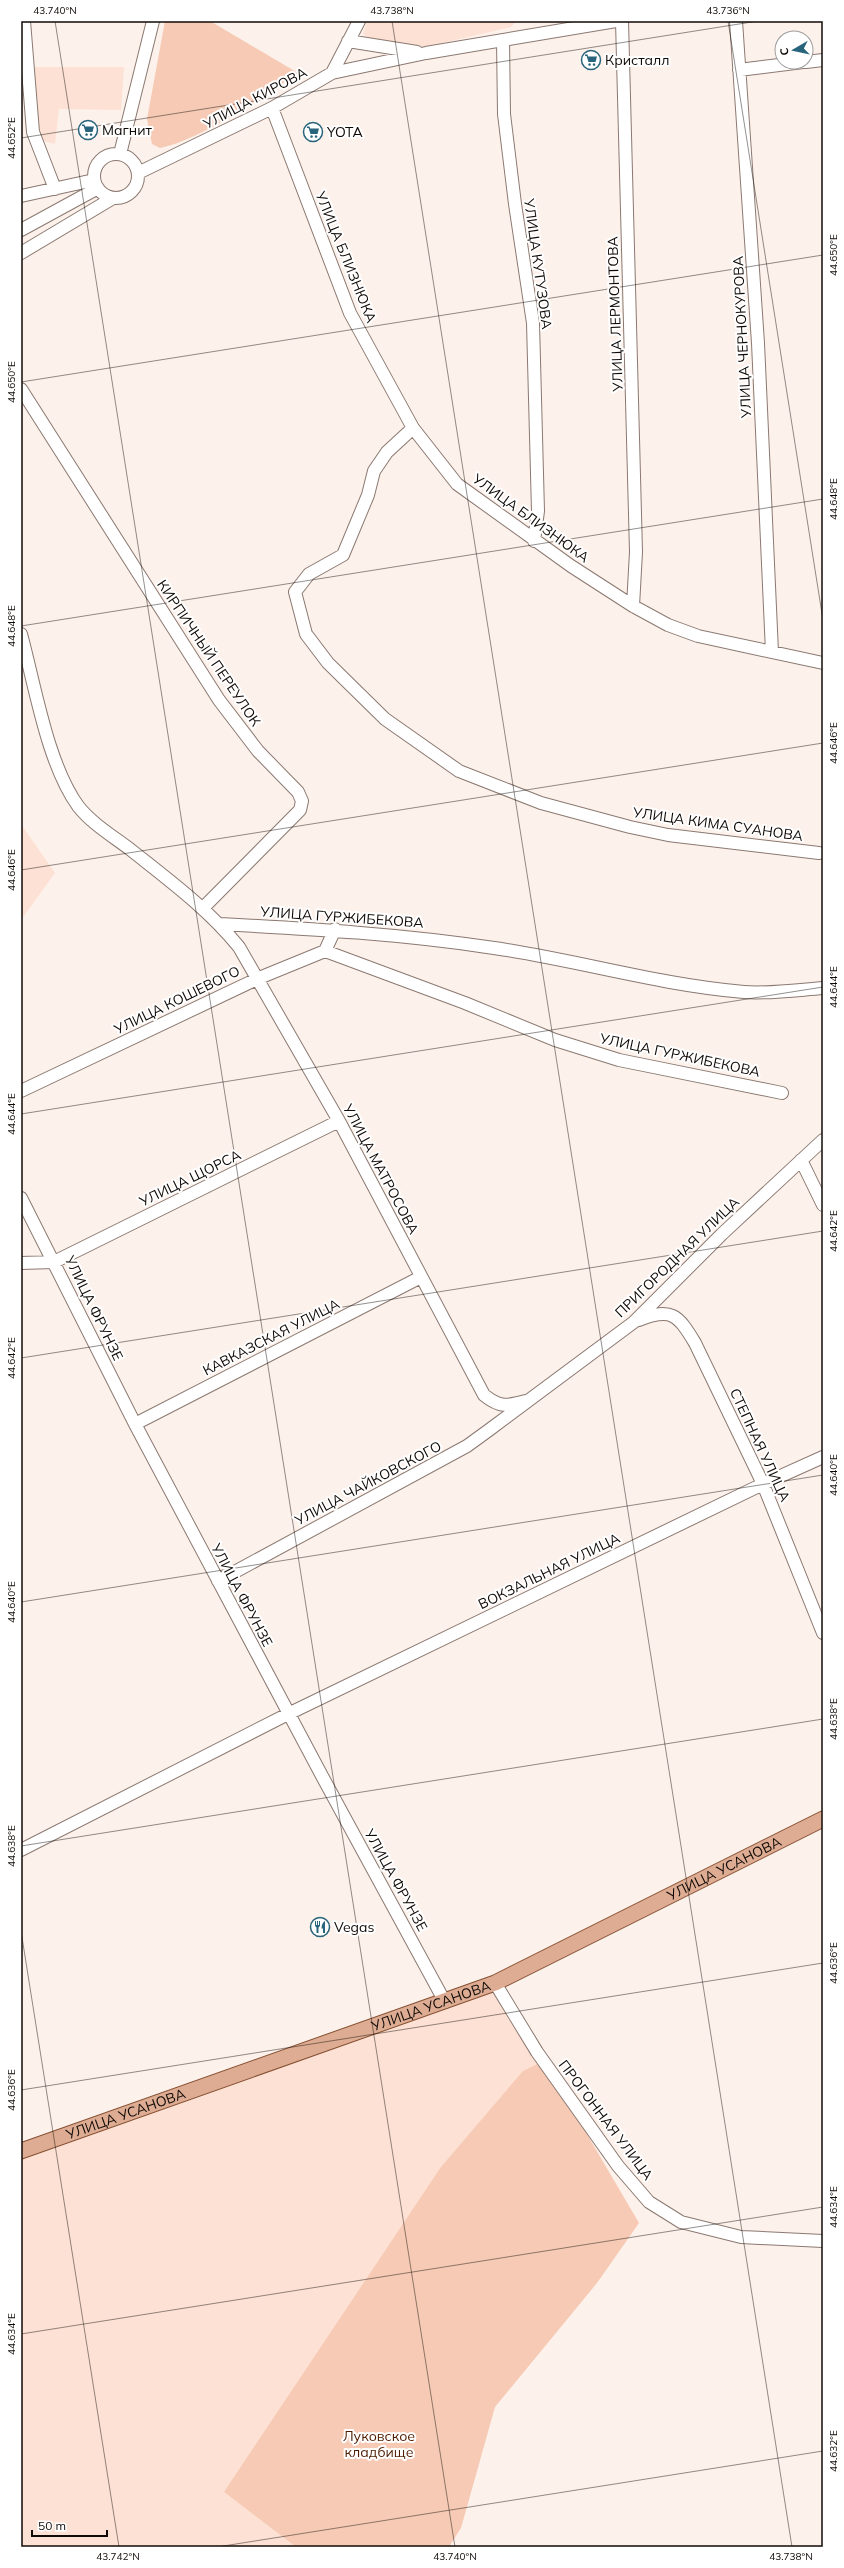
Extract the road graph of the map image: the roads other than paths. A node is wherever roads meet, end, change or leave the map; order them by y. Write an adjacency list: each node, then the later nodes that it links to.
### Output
1 (24, 21): 17 (street)
2 (153, 21): 14 (street)
3 (359, 21): 8 (street)
4 (616, 21): 7 (street)
5 (622, 21): 25 (street, УЛИЦА ЛЕРМОНТОВА)
6 (736, 21): 11 (street, УЛИЦА ЧЕРНОКУРОВА)
7 (503, 40): 9 (street); 24 (street, УЛИЦА КУТУЗОВА)
8 (348, 41): 9 (street); 12 (street)
9 (426, 53): 12 (street)
10 (774, 66): 11 (street)
11 (739, 70): 27 (street, УЛИЦА ЧЕРНОКУРОВА)
12 (332, 73): 13 (street, УЛИЦА КИРОВА)
13 (272, 108): 15 (street, УЛИЦА КИРОВА); 23 (street, УЛИЦА БЛИЗНЮКА)
14 (120, 154): 15 (street); 16 (street)
15 (138, 173): 19 (street)
16 (96, 184): 17 (street); 19 (street); 20 (street)
17 (54, 189): 18 (street)
18 (21, 196)
19 (113, 198): 21 (street)
20 (21, 230)
21 (21, 253)
22 (21, 389): 30 (street, КИРПИЧНЫЙ ПЕРЕУЛОК)
23 (413, 428): 24 (street, УЛИЦА БЛИЗНЮКА); 29 (street, УЛИЦА КИМА СУАНОВА)
24 (534, 541): 25 (street, УЛИЦА БЛИЗНЮКА)
25 (633, 606): 27 (street, УЛИЦА БЛИЗНЮКА)
26 (21, 634): 30 (street)
27 (772, 652): 28 (street, УЛИЦА БЛИЗНЮКА)
28 (823, 663)
29 (819, 853)
30 (203, 908): 31 (street)
31 (220, 924): 32 (street, УЛИЦА ГУРЖИБЕКОВА); 34 (street, УЛИЦА МАТРОСОВА)
32 (335, 929): 33 (street); 35 (street, УЛИЦА ГУРЖИБЕКОВА)
33 (325, 952): 34 (street, УЛИЦА КОШЕВОГО); 37 (street, УЛИЦА ГУРЖИБЕКОВА)
34 (258, 978): 36 (street, УЛИЦА КОШЕВОГО); 38 (street, УЛИЦА МАТРОСОВА)
35 (823, 988)
36 (21, 1091)
37 (782, 1092)
38 (339, 1121): 43 (street, УЛИЦА ЩОРСА); 45 (street, УЛИЦА МАТРОСОВА)
39 (823, 1140): 40 (street, ПРИГОРОДНАЯ УЛИЦА)
40 (801, 1160): 42 (street); 46 (street, ПРИГОРОДНАЯ УЛИЦА)
41 (21, 1198): 43 (street, УЛИЦА ФРУНЗЕ)
42 (823, 1205)
43 (54, 1262): 44 (street); 48 (street, УЛИЦА ФРУНЗЕ)
44 (21, 1263)
45 (421, 1277): 47 (street, УЛИЦА МАТРОСОВА); 48 (street, КАВКАЗСКАЯ УЛИЦА)
46 (634, 1322): 47 (street, ПРИГОРОДНАЯ УЛИЦА); 50 (street, СТЕПНАЯ УЛИЦА)
47 (526, 1402): 51 (street, УЛИЦА ЧАЙКОВСКОГО)
48 (135, 1424): 51 (street, УЛИЦА ФРУНЗЕ)
49 (823, 1457): 50 (street, ВОКЗАЛЬНАЯ УЛИЦА)
50 (763, 1484): 52 (street, СТЕПНАЯ УЛИЦА); 53 (street, ВОКЗАЛЬНАЯ УЛИЦА)
51 (218, 1581): 53 (street, УЛИЦА ФРУНЗЕ)
52 (823, 1633)
53 (288, 1714): 55 (street, ВОКЗАЛЬНАЯ УЛИЦА); 57 (street, УЛИЦА ФРУНЗЕ)
54 (823, 1820): 56 (main road, УЛИЦА УСАНОВА)
55 (21, 1850)
56 (494, 1983): 57 (main road, УЛИЦА УСАНОВА); 59 (street, ПРОГОННАЯ УЛИЦА)
57 (446, 2002): 58 (main road, УЛИЦА УСАНОВА)
58 (21, 2150)
59 (823, 2241)

